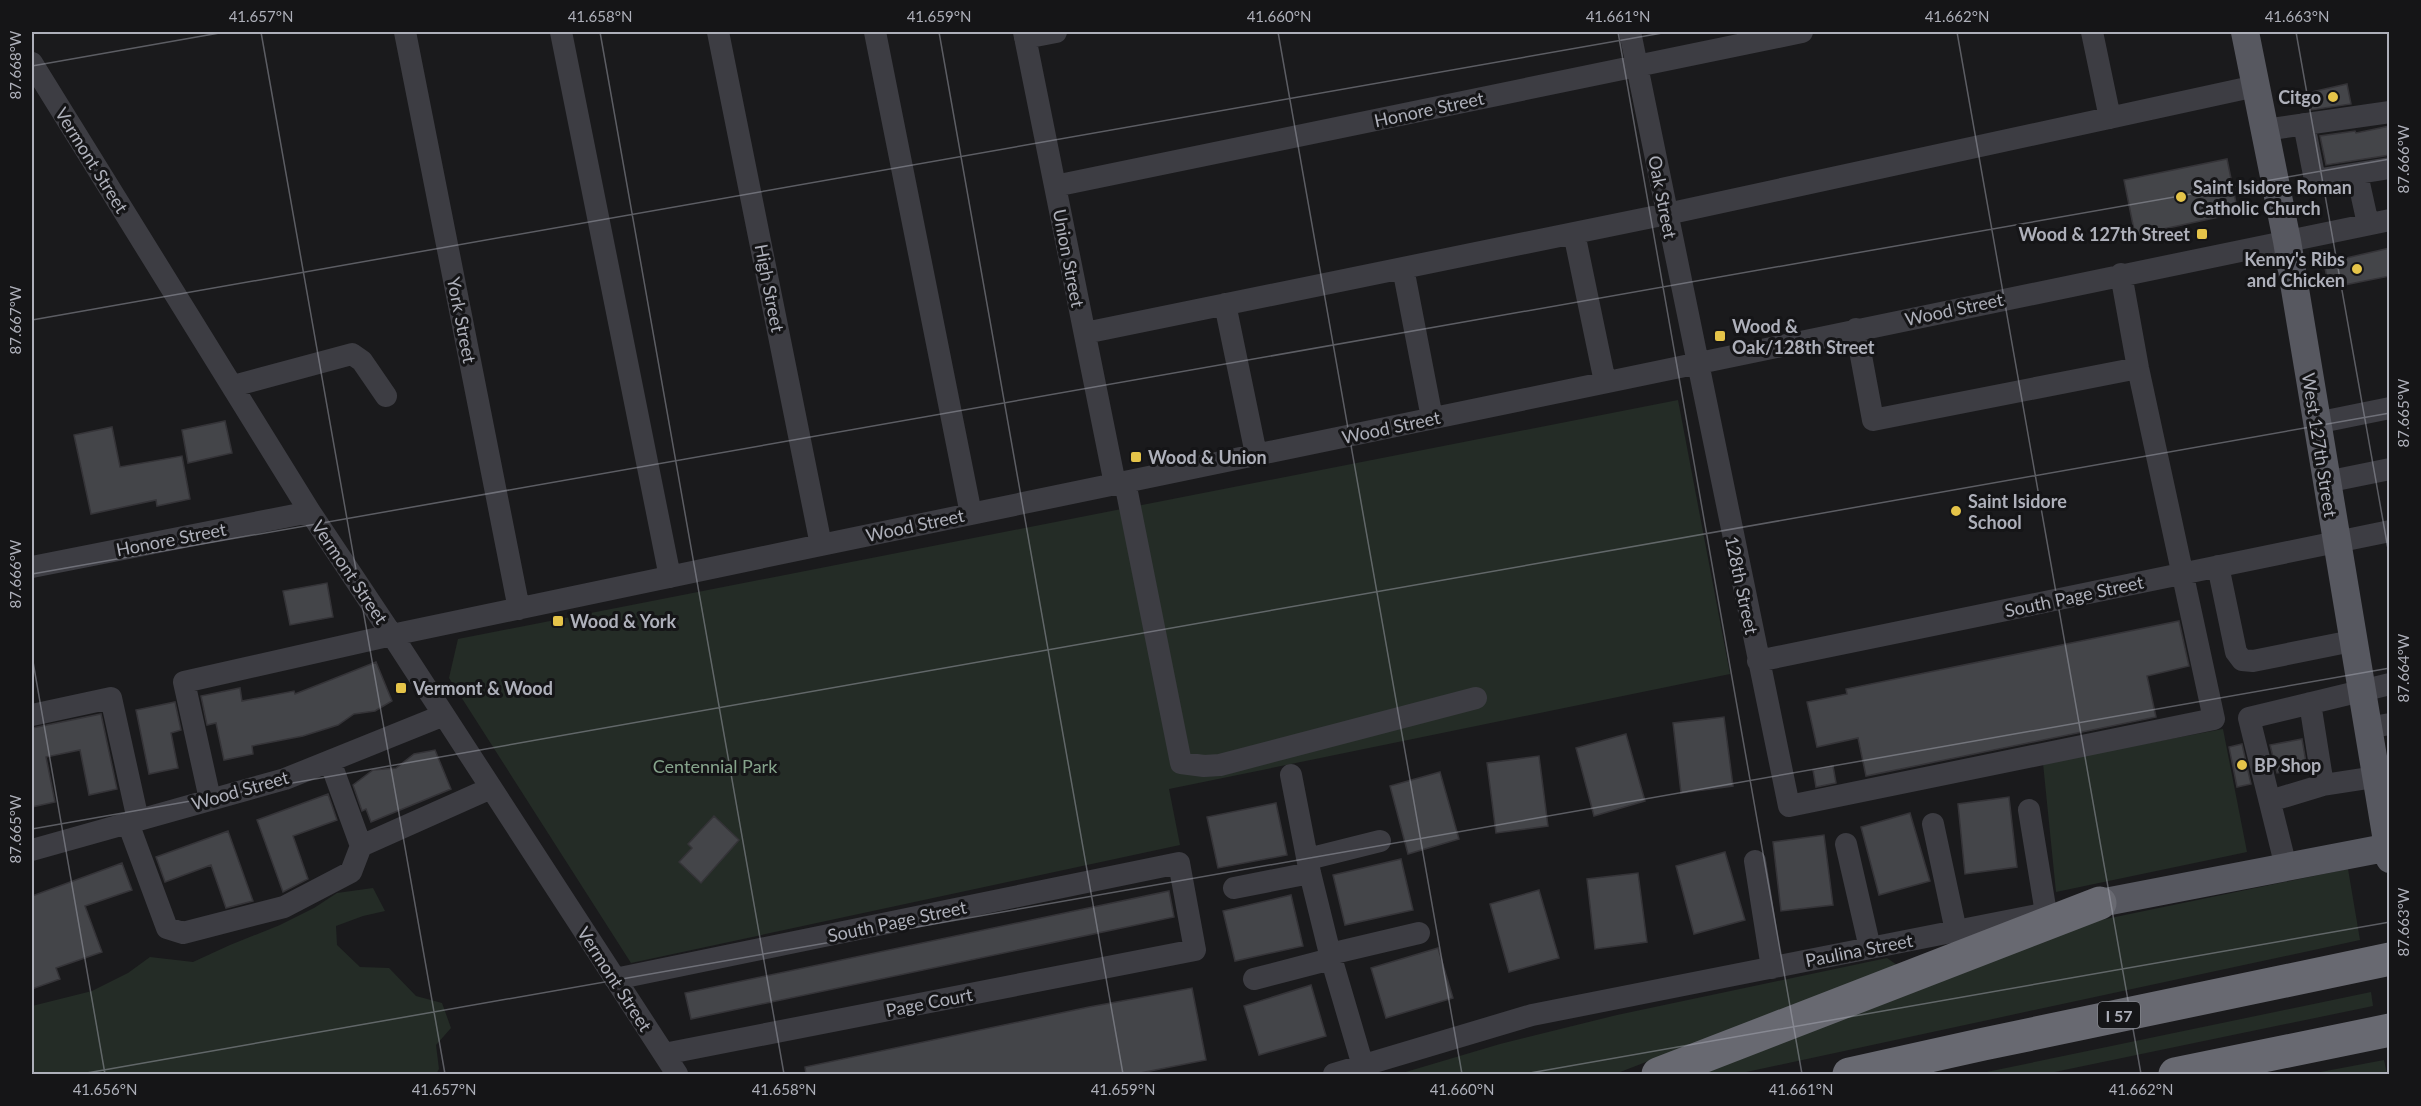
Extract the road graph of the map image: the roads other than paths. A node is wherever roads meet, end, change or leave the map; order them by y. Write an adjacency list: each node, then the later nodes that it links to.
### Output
1 (405, 32): 51 (street, York Street)
2 (561, 32): 50 (street)
3 (718, 32): 46 (street, High Street)
4 (875, 32): 43 (street)
5 (1056, 32): 10 (street)
6 (1630, 32): 12 (street, Oak Street)
7 (1802, 32): 12 (street, Honore Street)
8 (2092, 32): 15 (street)
9 (2245, 32): 13 (main road, West 127th Street)
10 (1025, 35): 20 (street, Union Street)
11 (32, 63): 33 (street, Vermont Street)
12 (1637, 66): 20 (street, Honore Street); 21 (street, Oak Street)
13 (2256, 86): 15 (street); 17 (main road, West 127th Street)
14 (2390, 112): 16 (street)
15 (2110, 118): 21 (street)
16 (2304, 124): 17 (street); 19 (street)
17 (2265, 130): 24 (main road, West 127th Street)
18 (2390, 168): 19 (street)
19 (2357, 174): 22 (street)
20 (1055, 186): 29 (street, Union Street)
21 (1667, 214): 23 (street); 30 (street, Oak Street)
22 (2379, 222): 24 (street, Wood Street)
23 (1574, 233): 25 (street); 32 (street)
24 (2287, 241): 26 (street, Wood Street); 37 (main road, West 127th Street)
25 (1403, 268): 27 (street); 36 (street)
26 (2121, 274): 28 (street, Wood Street); 31 (street)
27 (1225, 304): 29 (street); 38 (street)
28 (1856, 329): 30 (street, Wood Street); 31 (street)
29 (1085, 333): 41 (street, Union Street)
30 (1696, 363): 32 (street, Wood Street); 54 (street, 128th Street)
31 (2138, 368): 49 (street)
32 (1605, 382): 36 (street, Wood Street)
33 (233, 387): 34 (street); 42 (street, Vermont Street)
34 (386, 396)
35 (2390, 408): 37 (street)
36 (1432, 418): 38 (street, Wood Street)
37 (2316, 423): 40 (main road, West 127th Street)
38 (1256, 454): 41 (street, Wood Street)
39 (2390, 469): 40 (street)
40 (2326, 482): 45 (main road, West 127th Street)
41 (1120, 483): 43 (street, Wood Street); 57 (street, Union Street)
42 (310, 512): 48 (street, Honore Street); 52 (street, Vermont Street)
43 (971, 514): 46 (street, Wood Street)
44 (2390, 531): 45 (street, South Page Street)
45 (2336, 542): 47 (street, South Page Street); 53 (main road, West 127th Street)
46 (821, 545): 50 (street, Wood Street)
47 (2218, 566): 49 (street, South Page Street); 53 (street)
48 (32, 567)
49 (2182, 574): 54 (street, South Page Street); 54 (street, 128th Street)
50 (670, 577): 51 (street, Wood Street)
51 (519, 609): 52 (street, Wood Street)
52 (392, 635): 60 (street, Vermont Street); 67 (street, Wood Street)
53 (2352, 641): 56 (main road, West 127th Street)
54 (1758, 660)
55 (2390, 684): 56 (street)
56 (2361, 690): 58 (street); 61 (main road, West 127th Street)
57 (1476, 698)
58 (2310, 703): 65 (street); 68 (street)
59 (32, 715): 70 (street)
60 (444, 715): 62 (street, Wood Street); 66 (street, Vermont Street)
61 (2378, 726): 64 (main road, West 127th Street)
62 (330, 761): 67 (street, Wood Street); 74 (street)
63 (1291, 775): 78 (street)
64 (2375, 777): 65 (street); 76 (main road, West 127th Street)
65 (2323, 785): 68 (street)
66 (491, 788): 74 (street); 90 (street, Vermont Street)
67 (210, 799): 70 (street, Wood Street)
68 (2270, 801): 79 (street)
69 (2029, 810): 82 (street)
70 (133, 821): 74 (street); 75 (street, Wood Street)
71 (1933, 824): 83 (street)
72 (1380, 841): 78 (street)
73 (1846, 844): 85 (street)
74 (361, 846)
75 (32, 850)
76 (2389, 851): 79 (main road, Paulina Street)
77 (1755, 861): 89 (street)
78 (1309, 866): 80 (street); 87 (street)
79 (2286, 867): 81 (main road, Paulina Street)
80 (1234, 888)
81 (2100, 903): 82 (street, Paulina Street); 97 (highway)
82 (2046, 913): 83 (street, Paulina Street)
83 (1956, 931): 85 (street, Paulina Street)
84 (1419, 933): 87 (street)
85 (1870, 948): 89 (street, Paulina Street)
86 (1196, 950): 90 (street, South Page Street); 93 (street, Page Court)
87 (1331, 956): 91 (street); 94 (street)
88 (2390, 959): 98 (highway, I 57)
89 (1772, 968): 94 (street, Paulina Street)
90 (615, 979): 93 (street, Vermont Street)
91 (1254, 980)
92 (2390, 1030): 99 (highway)
93 (663, 1054): 95 (street, Vermont Street)
94 (1363, 1066): 96 (street, Paulina Street)
95 (677, 1074)
96 (1334, 1074)
97 (1658, 1074)
98 (1849, 1074)
99 (2175, 1074)

